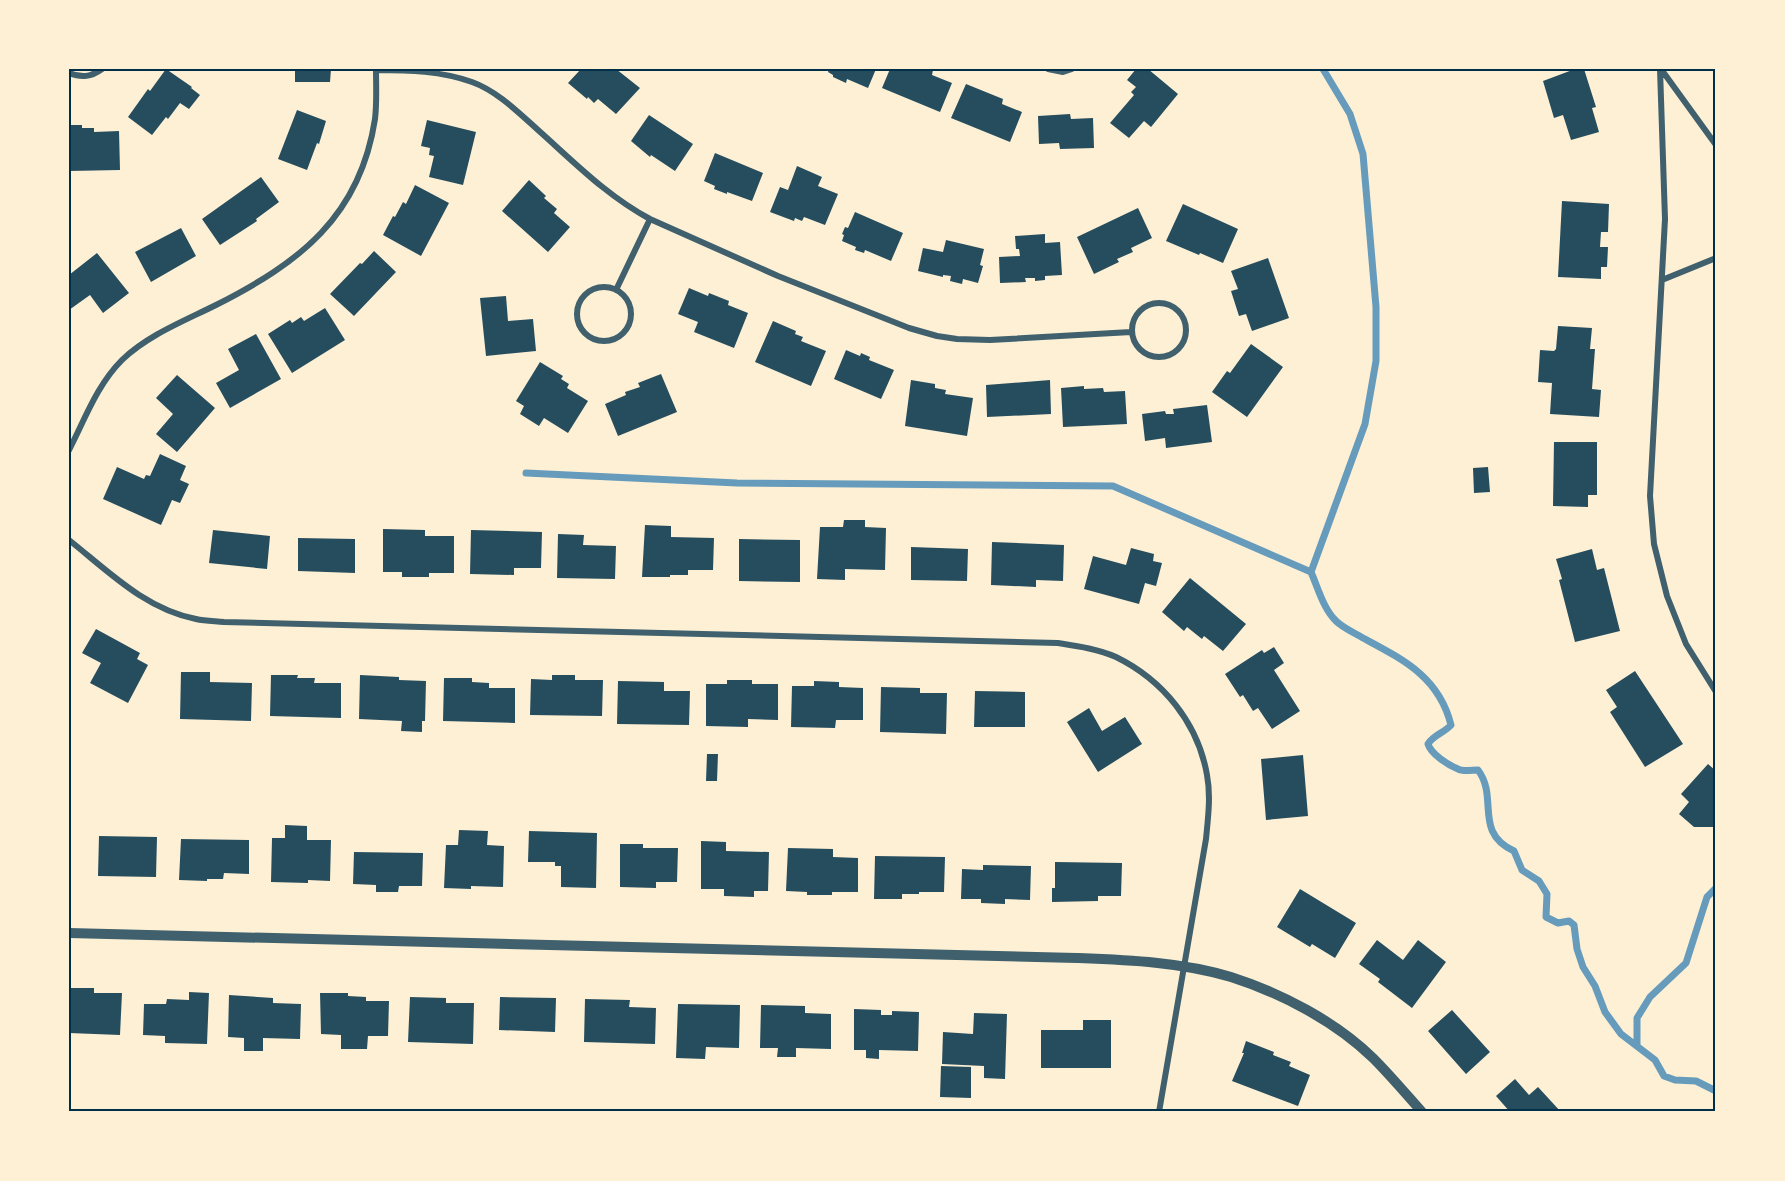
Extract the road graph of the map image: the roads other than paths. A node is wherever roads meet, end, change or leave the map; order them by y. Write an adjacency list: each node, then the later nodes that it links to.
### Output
1 (102, 69): 6 (street)
2 (376, 69): 8 (street); 13 (street)
3 (1048, 69): 4 (street)
4 (1072, 69)
5 (1661, 69): 7 (street); 10 (street)
6 (69, 73)
7 (1716, 145)
8 (650, 219): 11 (street); 12 (street)
9 (1716, 258): 10 (street)
10 (1662, 280): 15 (street)
11 (616, 290): 11 (street)
12 (1131, 332): 12 (street)
13 (69, 450)
14 (69, 540): 17 (street)
15 (1716, 692)
16 (69, 933): 17 (street)
17 (1184, 966): 18 (street); 19 (street)
18 (1159, 1112)
19 (1422, 1112)

